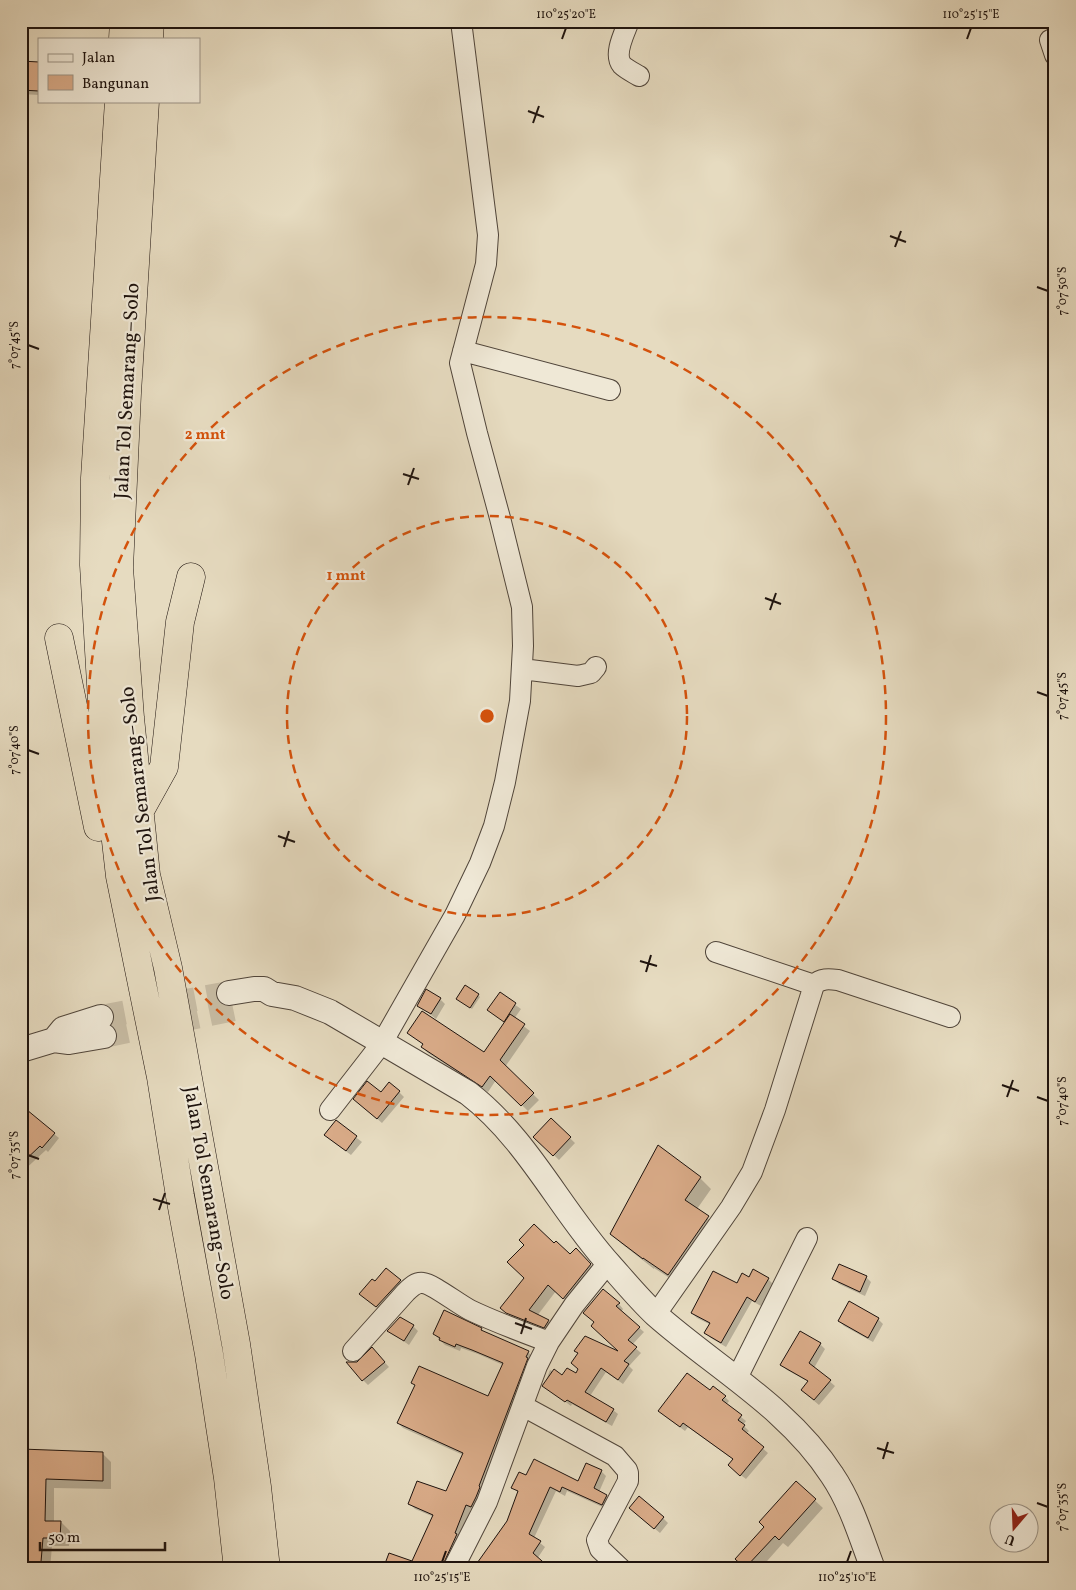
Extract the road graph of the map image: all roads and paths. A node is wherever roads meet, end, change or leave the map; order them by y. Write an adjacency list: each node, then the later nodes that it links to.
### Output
1 (124, 21): 5 (highway)
2 (150, 21): 6 (highway)
3 (461, 21): 10 (street)
4 (629, 21): 7 (street)
5 (123, 38)
6 (148, 38)
7 (639, 76)
8 (119, 102): 17 (highway, Jalan Tol Semarang–Solo)
9 (144, 102): 16 (highway, Jalan Tol Semarang–Solo)
10 (463, 351): 11 (street); 15 (street)
11 (610, 390)
12 (190, 577): 16 (highway)
13 (59, 638): 17 (highway)
14 (596, 667): 15 (street)
15 (522, 669): 23 (street)
16 (140, 812): 34 (highway, Jalan Tol Semarang–Solo)
17 (134, 946): 33 (highway, Jalan Tol Semarang–Solo)
18 (716, 952): 19 (street)
19 (814, 984): 21 (street); 28 (street)
20 (231, 1001): 23 (street)
21 (950, 1017)
22 (102, 1026): 24 (street)
23 (382, 1043): 25 (street); 27 (street)
24 (21, 1050)
25 (330, 1110)
26 (808, 1238): 31 (street)
27 (608, 1263): 28 (street); 29 (street)
28 (656, 1314): 31 (street)
29 (549, 1342): 30 (street); 32 (street)
30 (353, 1351)
31 (736, 1380): 37 (street)
32 (523, 1406): 35 (street); 36 (street)
33 (238, 1569)
34 (266, 1569)
35 (453, 1569)
36 (621, 1569)
37 (873, 1569)

